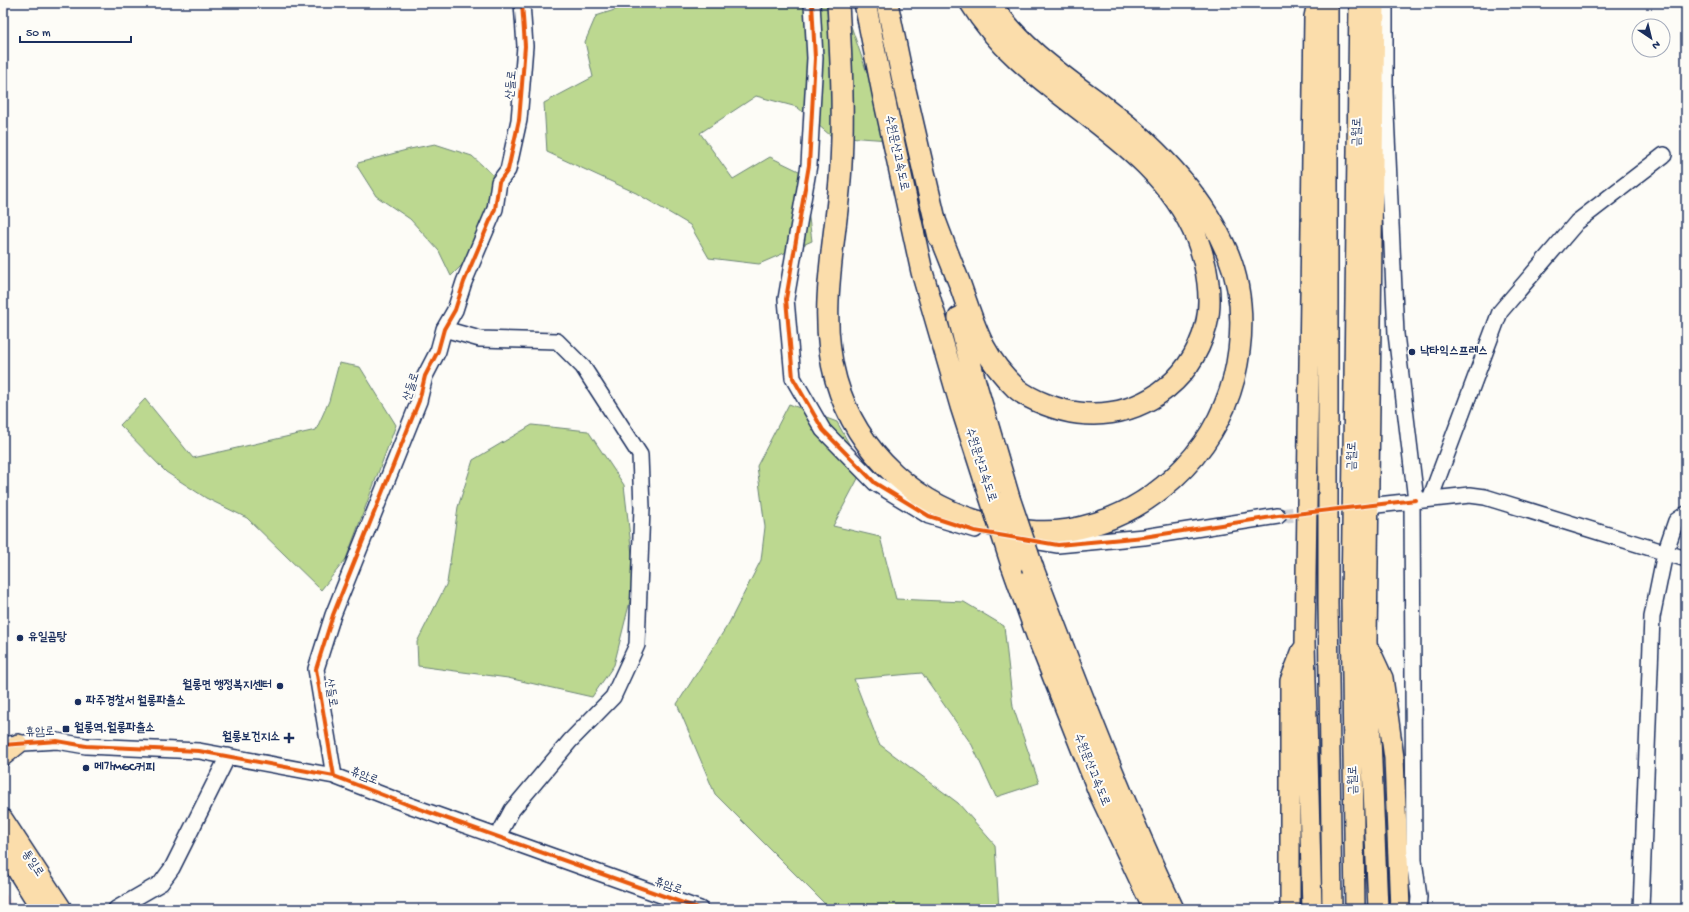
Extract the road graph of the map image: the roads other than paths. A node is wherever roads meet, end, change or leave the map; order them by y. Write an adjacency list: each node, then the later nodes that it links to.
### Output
1 (522, 3): 15 (street, 산들로)
2 (812, 3): 20 (street)
3 (838, 3): 7 (highway)
4 (865, 3): 16 (highway, 수원문산고속도로)
5 (887, 3): 14 (highway, 수원문산고속도로)
6 (971, 3): 14 (highway)
7 (990, 3)
8 (1317, 3): 24 (main road)
9 (1328, 3): 40 (main road, 금월로)
10 (1359, 3): 41 (main road, 금월로)
11 (1375, 3): 23 (main road)
12 (1385, 3): 17 (street)
13 (1664, 155): 17 (street)
14 (936, 223): 16 (highway, 수원문산고속도로)
15 (444, 329): 28 (street, 산들로); 30 (street)
16 (999, 497): 36 (highway, 수원문산고속도로, bridge); 37 (highway, 수원문산고속도로, bridge)
17 (1419, 500): 18 (street); 21 (street); 44 (street)
18 (1377, 505)
19 (1686, 514): 21 (street)
20 (1278, 516)
21 (1665, 553): 22 (street); 45 (street)
22 (1686, 559)
23 (1367, 641): 42 (main road); 43 (main road)
24 (1305, 643): 38 (main road); 39 (main road)
25 (10, 744): 26 (main road); 27 (street, 휴암로)
26 (3, 756)
27 (228, 756): 28 (street, 휴암로); 34 (street)
28 (334, 776): 30 (street, 휴암로)
29 (3, 819): 33 (main road, 통일로)
30 (498, 836): 35 (street, 휴암로)
31 (3, 848): 32 (main road, 통일로)
32 (41, 909)
33 (62, 909)
34 (116, 909)
35 (700, 909)
36 (1154, 909)
37 (1173, 909)
38 (1290, 909)
39 (1312, 909)
40 (1332, 909)
41 (1355, 909)
42 (1378, 909)
43 (1400, 909)
44 (1418, 909)
45 (1641, 909)

